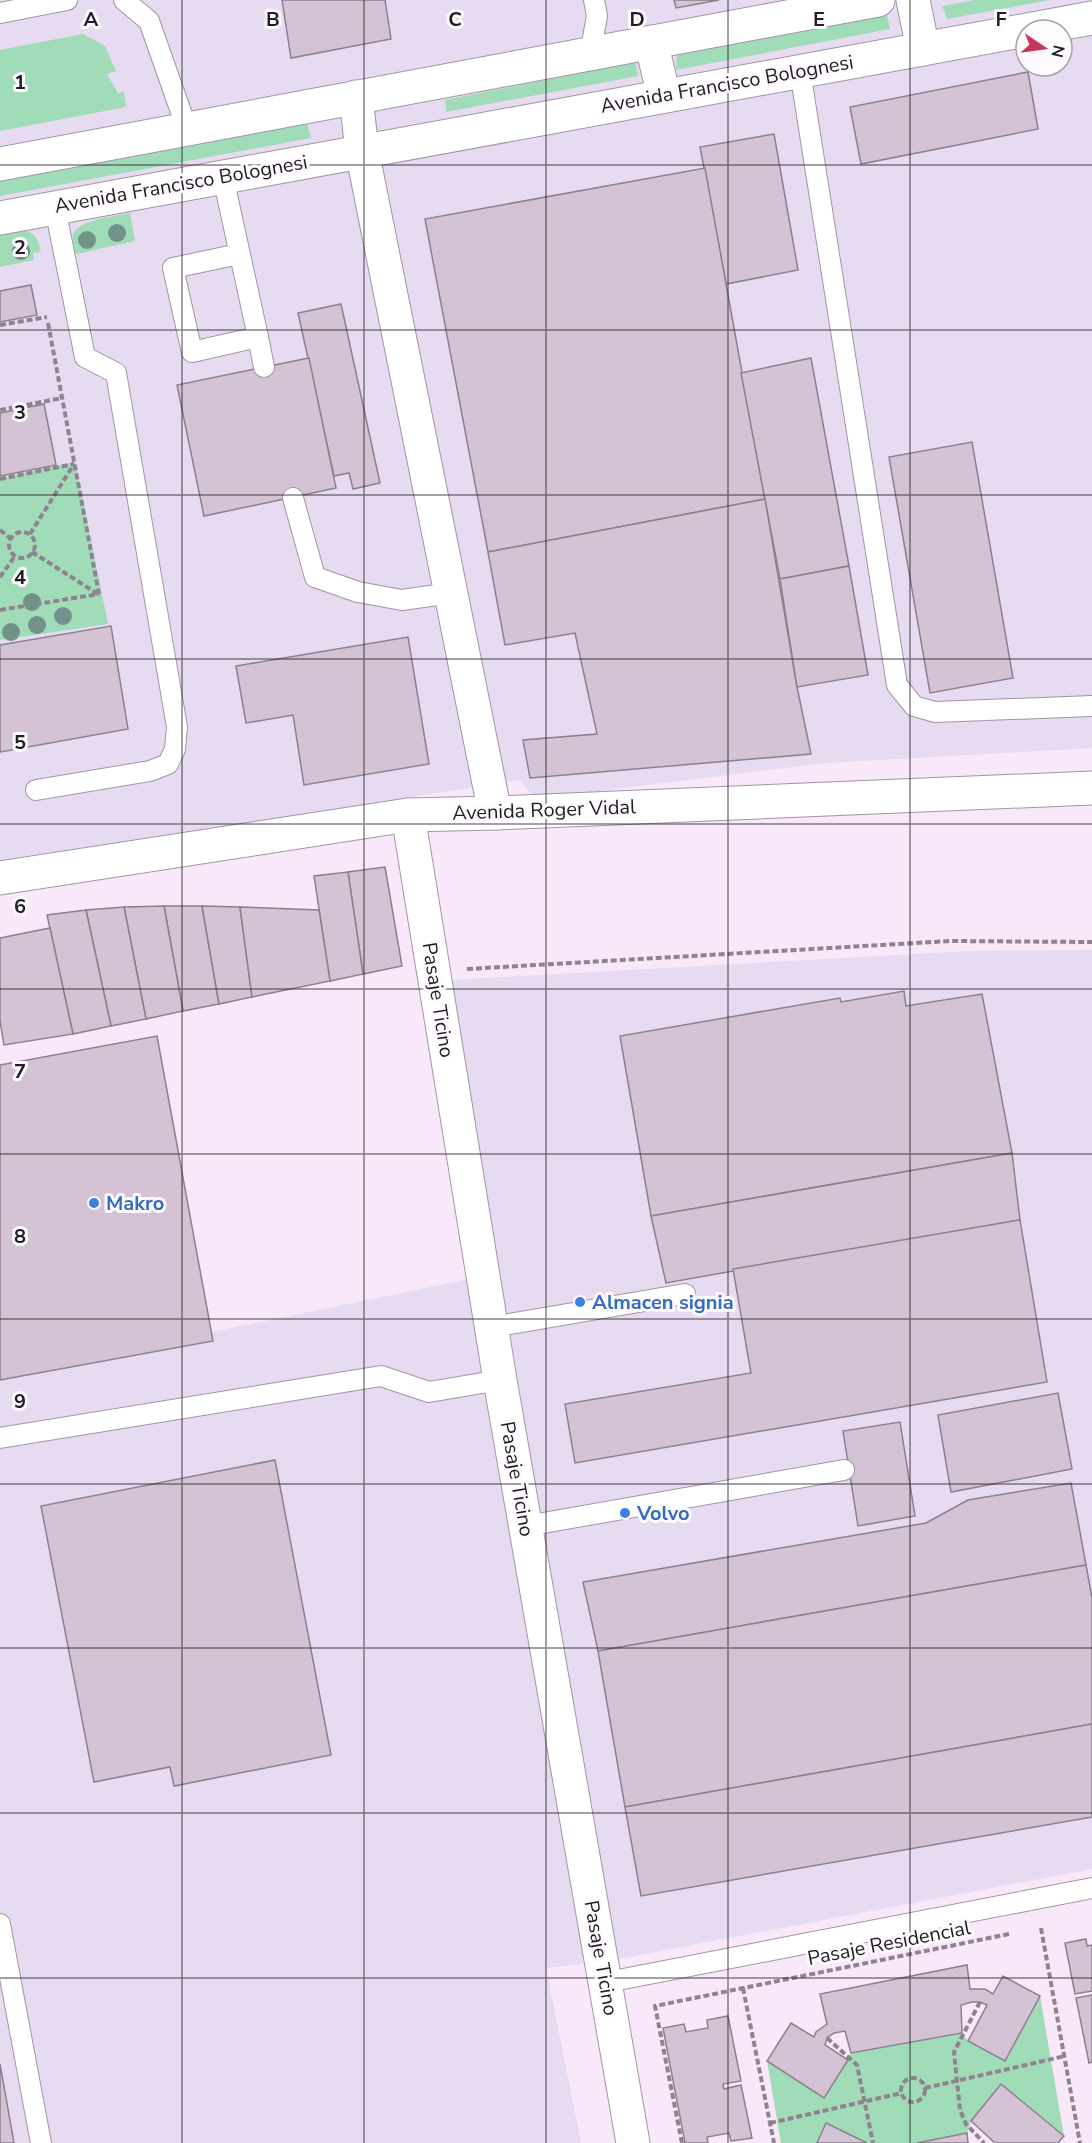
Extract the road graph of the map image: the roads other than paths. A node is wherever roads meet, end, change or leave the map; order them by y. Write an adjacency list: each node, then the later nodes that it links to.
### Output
1 (67, 0): 6 (lane)
2 (124, 0): 14 (lane)
3 (594, 0): 10 (lane)
4 (878, 0): 8 (street)
5 (913, 0): 9 (street)
6 (0, 13)
7 (1092, 18): 9 (street, Avenida Francisco Bolognesi)
8 (651, 42): 10 (street); 12 (street)
9 (923, 49): 11 (street, Avenida Francisco Bolognesi)
10 (590, 54): 13 (street)
11 (800, 71): 12 (street, Avenida Francisco Bolognesi); 25 (lane)
12 (664, 96): 15 (street, Avenida Francisco Bolognesi)
13 (356, 97): 14 (street); 15 (street)
14 (187, 129): 16 (street)
15 (362, 151): 17 (street, Avenida Francisco Bolognesi); 24 (street)
16 (0, 164)
17 (223, 177): 18 (street, Avenida Francisco Bolognesi); 20 (lane)
18 (55, 208): 19 (street, Avenida Francisco Bolognesi); 27 (lane)
19 (0, 218)
20 (239, 254): 21 (lane); 21 (lane)
21 (258, 338): 22 (lane)
22 (264, 367)
23 (292, 498): 24 (lane)
24 (451, 593): 28 (street)
25 (1092, 706)
26 (1092, 788): 28 (street, Avenida Roger Vidal)
27 (36, 790)
28 (495, 813): 29 (street, Avenida Roger Vidal)
29 (408, 814): 30 (street, Avenida Roger Vidal); 32 (street, Pasaje Ticino)
30 (0, 878)
31 (685, 1294): 32 (lane)
32 (492, 1327): 33 (street, Pasaje Ticino)
33 (500, 1380): 34 (lane); 36 (street, Pasaje Ticino)
34 (0, 1438)
35 (844, 1470): 36 (lane)
36 (525, 1526): 39 (street, Pasaje Ticino)
37 (1092, 1888): 39 (lane)
38 (0, 1924): 40 (lane)
39 (607, 1988): 41 (street, Pasaje Ticino)
40 (41, 2143)
41 (633, 2143)

